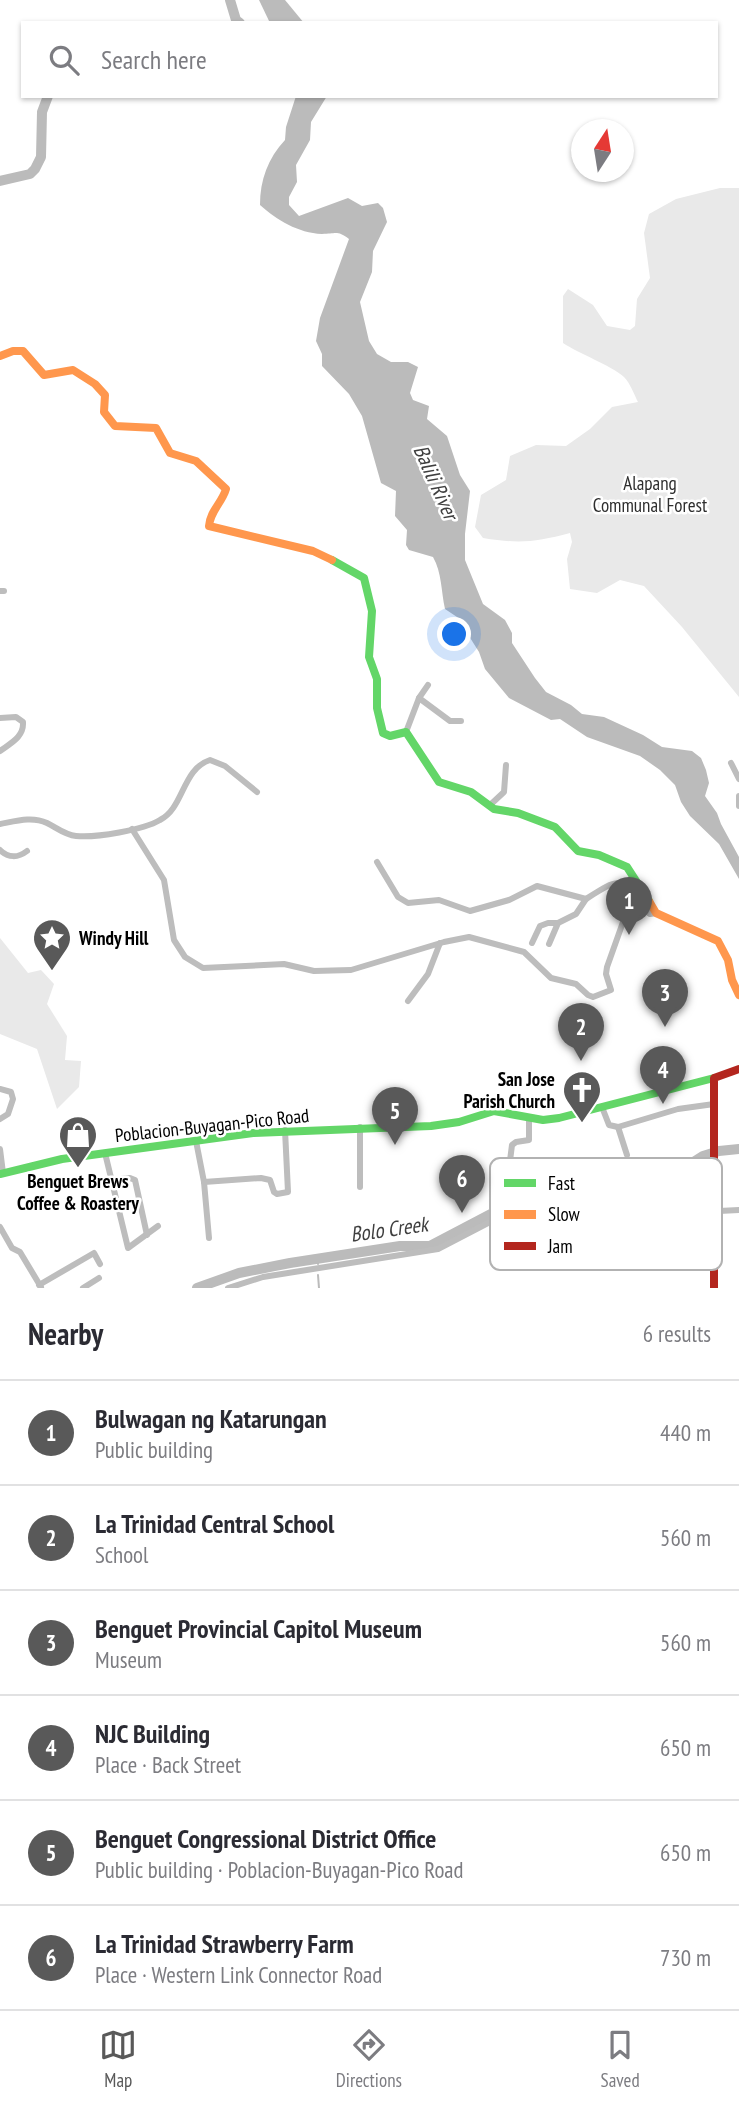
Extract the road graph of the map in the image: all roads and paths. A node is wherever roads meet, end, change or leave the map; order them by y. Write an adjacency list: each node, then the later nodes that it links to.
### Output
1 (0, 356): 6 (main road)
2 (429, 685): 3 (street)
3 (419, 698): 5 (street); 6 (street)
4 (0, 718): 7 (street)
5 (461, 721)
6 (406, 732): 13 (main road)
7 (0, 751)
8 (731, 763): 10 (street)
9 (506, 765): 13 (street)
10 (739, 779)
11 (257, 792): 16 (street)
12 (739, 796): 14 (street)
13 (489, 806): 22 (main road)
14 (739, 806)
15 (0, 824): 16 (street)
16 (132, 829): 24 (street)
17 (0, 850): 18 (street)
18 (27, 851)
19 (377, 862): 21 (street)
20 (633, 894): 21 (street); 22 (street); 24 (street)
21 (586, 899): 23 (street)
22 (656, 913): 27 (main road)
23 (558, 923): 25 (street); 26 (street)
24 (440, 943): 28 (street)
25 (532, 943)
26 (549, 944)
27 (739, 995)
28 (408, 1001)
29 (739, 1069): 30 (main road, Poblacion-Buyagan-Pico Road)
30 (714, 1077): 32 (main road); 33 (main road, Poblacion-Buyagan-Pico Road)
31 (0, 1089): 34 (street)
32 (714, 1104): 37 (street); 44 (main road)
33 (602, 1107): 35 (main road, Poblacion-Buyagan-Pico Road); 37 (street)
34 (1, 1117)
35 (529, 1117): 36 (main road, Poblacion-Buyagan-Pico Road); 43 (street)
36 (360, 1127): 38 (main road, Poblacion-Buyagan-Pico Road); 48 (street)
37 (618, 1127): 42 (street)
38 (285, 1130): 39 (main road, Poblacion-Buyagan-Pico Road); 47 (street)
39 (196, 1141): 41 (main road, Poblacion-Buyagan-Pico Road); 47 (street)
40 (0, 1149): 45 (street)
41 (105, 1153): 45 (main road, Poblacion-Buyagan-Pico Road); 46 (street)
42 (627, 1155)
43 (510, 1158)
44 (713, 1158)
45 (1, 1174)
46 (111, 1180): 52 (street); 52 (street)
47 (204, 1182): 53 (street)
48 (360, 1187)
49 (490, 1223): 59 (street)
50 (158, 1226): 52 (street)
51 (0, 1227): 57 (street)
52 (147, 1235)
53 (209, 1238)
54 (100, 1264): 57 (street)
55 (714, 1270): 60 (main road)
56 (99, 1278): 58 (street)
57 (40, 1286)
58 (83, 1288)
59 (228, 1288)
60 (714, 1288)

